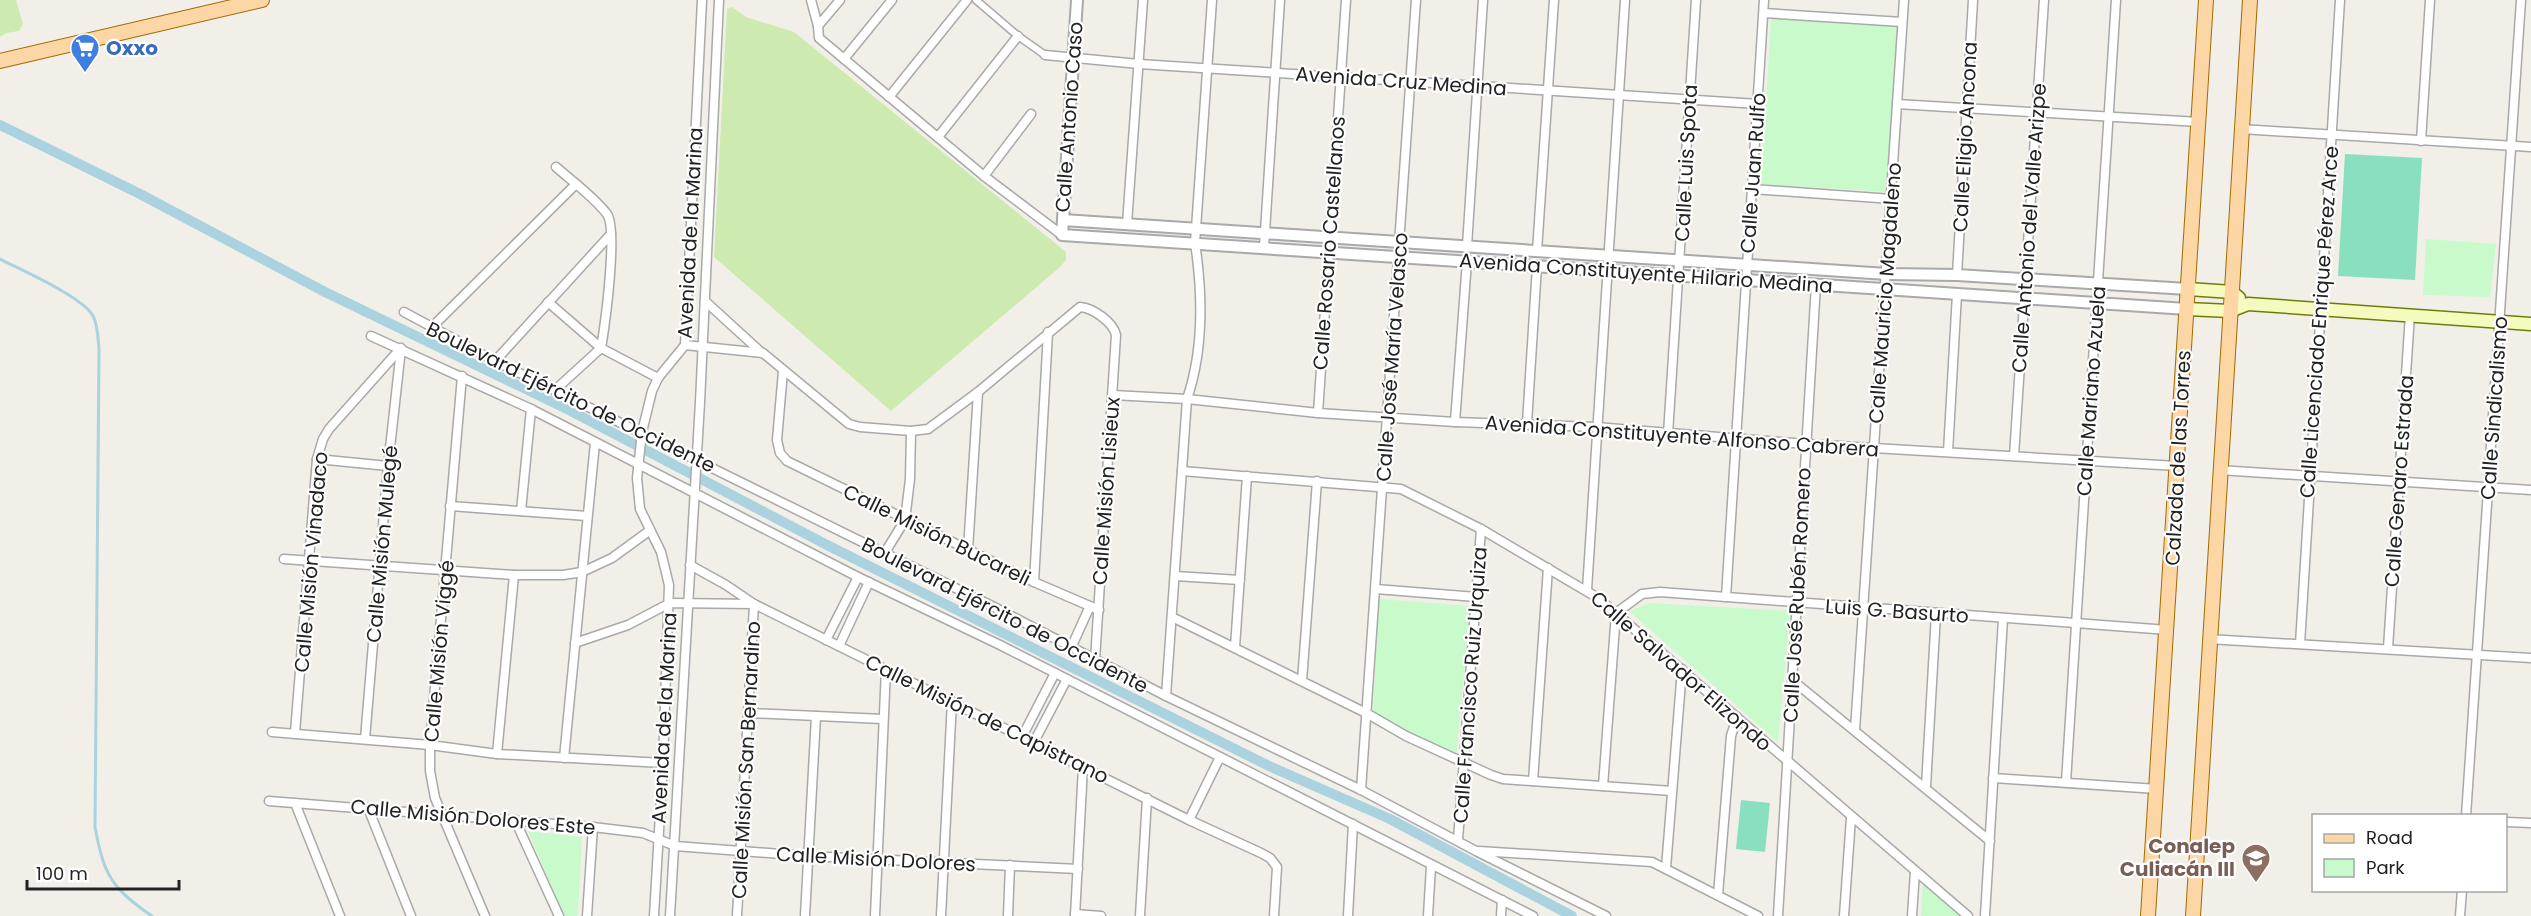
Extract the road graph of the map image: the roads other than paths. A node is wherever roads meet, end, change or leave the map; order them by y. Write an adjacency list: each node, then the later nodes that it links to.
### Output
1 (262, 0): 36 (main road)
2 (702, 0): 112 (street, Avenida de la Marina)
3 (719, 0): 98 (street, Avenida de la Marina)
4 (811, 0): 31 (street)
5 (840, 0): 31 (street)
6 (892, 0): 35 (street)
7 (967, 0): 45 (street)
8 (976, 0): 32 (street)
9 (1077, 0): 34 (street, Calle Antonio Caso)
10 (1143, 0): 37 (street)
11 (1212, 0): 38 (street)
12 (1280, 0): 39 (street)
13 (1346, 0): 40 (street, Calle Rosario Castellanos)
14 (1416, 0): 41 (street, Calle José María Velasco)
15 (1483, 0): 42 (street)
16 (1554, 0): 43 (street)
17 (1625, 0): 44 (street)
18 (1696, 0): 46 (street, Calle Luis Spota)
19 (1764, 0): 29 (street, Calle Juan Rulfo)
20 (1904, 0): 30 (street, Calle Mauricio Magdaleno)
21 (1973, 0): 49 (street, Calle Eligio Ancona)
22 (2044, 0): 50 (street, Calle Antonio del Valle Arizpe)
23 (2116, 0): 52 (street, Calle Mariano Azuela)
24 (2206, 0): 53 (main road, Calzada de las Torres)
25 (2250, 0): 54 (main road, Calzada de las Torres)
26 (2340, 0): 55 (street, Calle Licenciado Enrique Pérez Arce)
27 (2430, 0): 57 (street)
28 (2521, 0): 58 (street, Calle Sindicalismo)
29 (1764, 13): 30 (street); 47 (street, Calle Juan Rulfo)
30 (1902, 22): 48 (street, Calle Mauricio Magdaleno)
31 (818, 26): 35 (street)
32 (1018, 36): 33 (street); 56 (street)
33 (1045, 55): 34 (street, Avenida Cruz Medina)
34 (1073, 57): 37 (street, Avenida Cruz Medina); 65 (street, Calle Antonio Caso)
35 (844, 59): 45 (street)
36 (0, 61)
37 (1139, 64): 38 (street, Avenida Cruz Medina); 67 (street)
38 (1207, 68): 39 (street, Avenida Cruz Medina); 68 (street)
39 (1275, 73): 40 (street, Avenida Cruz Medina); 69 (street)
40 (1340, 77): 41 (street, Avenida Cruz Medina); 72 (street, Calle Rosario Castellanos)
41 (1411, 81): 42 (street, Avenida Cruz Medina); 73 (street, Calle José María Velasco)
42 (1478, 86): 43 (street, Avenida Cruz Medina); 75 (street)
43 (1548, 90): 44 (street, Avenida Cruz Medina); 77 (street)
44 (1618, 95): 46 (street, Avenida Cruz Medina); 80 (street)
45 (890, 97): 56 (street)
46 (1689, 100): 47 (street, Avenida Cruz Medina); 81 (street, Calle Luis Spota)
47 (1758, 104): 63 (street, Calle Juan Rulfo)
48 (1897, 104): 49 (street); 64 (street, Calle Mauricio Magdaleno)
49 (1966, 108): 50 (street); 88 (street, Calle Eligio Ancona)
50 (2037, 112): 52 (street); 89 (street, Calle Antonio del Valle Arizpe)
51 (1031, 114): 61 (street)
52 (2109, 117): 53 (street); 92 (street, Calle Mariano Azuela)
53 (2199, 122): 94 (main road, Calzada de las Torres)
54 (2241, 129): 55 (street); 95 (main road, Calzada de las Torres)
55 (2331, 135): 57 (street); 102 (street, Calle Licenciado Enrique Pérez Arce)
56 (938, 137): 61 (street)
57 (2421, 141): 58 (street)
58 (2512, 146): 59 (street); 107 (street, Calle Sindicalismo)
59 (2531, 147)
60 (556, 167): 62 (street)
61 (984, 176): 66 (street)
62 (576, 184): 70 (street); 109 (street)
63 (1752, 189): 64 (street); 83 (street, Calle Juan Rulfo)
64 (1892, 199): 86 (street, Calle Mauricio Magdaleno)
65 (1063, 220): 66 (street, Avenida Constituyente Hilario Medina); 67 (street, Avenida Constituyente Hilario Medina); 71 (street, Calle Antonio Caso)
66 (1046, 224): 71 (street)
67 (1127, 224): 68 (street, Avenida Constituyente Hilario Medina)
68 (1196, 229): 69 (street, Avenida Constituyente Hilario Medina); 74 (street)
69 (1264, 233): 72 (street, Avenida Constituyente Hilario Medina); 76 (street)
70 (611, 234): 99 (street); 115 (street)
71 (1062, 235): 74 (street, Avenida Constituyente Hilario Medina)
72 (1329, 237): 73 (street, Avenida Constituyente Hilario Medina); 78 (street, Calle Rosario Castellanos)
73 (1400, 242): 75 (street, Avenida Constituyente Hilario Medina); 79 (street, Calle José María Velasco)
74 (1195, 243): 76 (street, Avenida Constituyente Hilario Medina); 124 (street)
75 (1467, 246): 77 (street, Avenida Constituyente Hilario Medina)
76 (1264, 247): 78 (street, Avenida Constituyente Hilario Medina)
77 (1537, 251): 80 (street, Avenida Constituyente Hilario Medina)
78 (1329, 252): 79 (street, Avenida Constituyente Hilario Medina); 126 (street, Calle Rosario Castellanos)
79 (1399, 256): 82 (street, Avenida Constituyente Hilario Medina); 127 (street, Calle José María Velasco)
80 (1607, 256): 81 (street, Avenida Constituyente Hilario Medina); 85 (street)
81 (1680, 260): 83 (street, Avenida Constituyente Hilario Medina); 87 (street, Calle Luis Spota)
82 (1467, 261): 84 (street, Avenida Constituyente Hilario Medina); 128 (street)
83 (1747, 265): 86 (street, Avenida Constituyente Hilario Medina); 90 (street, Calle Juan Rulfo)
84 (1537, 266): 85 (street, Avenida Constituyente Hilario Medina); 129 (street)
85 (1607, 270): 87 (street, Avenida Constituyente Hilario Medina); 130 (street)
86 (1887, 274): 88 (street, Avenida Constituyente Hilario Medina); 93 (street, Calle Mauricio Magdaleno)
87 (1680, 275): 90 (street, Avenida Constituyente Hilario Medina); 133 (street, Calle Luis Spota)
88 (1957, 275): 89 (street, Avenida Constituyente Hilario Medina)
89 (2026, 279): 92 (street, Avenida Constituyente Hilario Medina); 97 (street, Calle Antonio del Valle Arizpe)
90 (1747, 280): 91 (street, Avenida Constituyente Hilario Medina); 134 (street, Calle Juan Rulfo)
91 (1816, 284): 93 (street, Avenida Constituyente Hilario Medina); 136 (street, Calle José Rubén Romero)
92 (2098, 284): 94 (street, Avenida Constituyente Hilario Medina); 100 (street, Calle Mariano Azuela)
93 (1886, 289): 96 (street, Avenida Constituyente Hilario Medina); 137 (street, Calle Mauricio Magdaleno)
94 (2188, 289): 95 (main road, Avenida Constituyente Hilario Medina); 103 (main road, Calzada de las Torres)
95 (2232, 292): 101 (main road); 104 (main road, Calzada de las Torres)
96 (1958, 294): 97 (street, Avenida Constituyente Hilario Medina); 138 (street)
97 (2024, 298): 100 (street, Avenida Constituyente Hilario Medina); 139 (street, Calle Antonio del Valle Arizpe)
98 (705, 301): 113 (street, Avenida de la Marina); 116 (street)
99 (548, 302): 115 (street); 117 (street)
100 (2097, 303): 103 (street, Avenida Constituyente Hilario Medina); 142 (street, Calle Mariano Azuela)
101 (2248, 304): 102 (main road, Avenida Constituyente Hilario Medina); 104 (main road, Avenida Constituyente Hilario Medina)
102 (2320, 308): 106 (main road, Avenida Constituyente Hilario Medina); 149 (street, Calle Licenciado Enrique Pérez Arce)
103 (2187, 309): 104 (main road, Avenida Constituyente Hilario Medina); 145 (main road, Calzada de las Torres)
104 (2230, 311): 146 (main road, Calzada de las Torres)
105 (404, 312): 109 (street, Boulevard Ejército de Occidente)
106 (2410, 314): 107 (main road, Avenida Constituyente Hilario Medina); 151 (street, Calle Genaro Estrada)
107 (2500, 321): 108 (main road, Avenida Constituyente Hilario Medina); 153 (street, Calle Sindicalismo)
108 (2531, 324)
109 (431, 328): 117 (street, Boulevard Ejército de Occidente)
110 (1048, 332): 122 (street); 123 (street, Calle Misión Lisieux); 176 (street)
111 (371, 336): 114 (street, Boulevard Ejército de Occidente)
112 (685, 345): 113 (street); 120 (street, Avenida de la Marina)
113 (702, 346): 116 (street); 140 (street, Avenida de la Marina)
114 (401, 348): 119 (street, Boulevard Ejército de Occidente); 141 (street, Calle Misión Vinadaco); 144 (street, Calle Misión Mulegé)
115 (601, 348): 120 (street); 121 (street)
116 (763, 353): 118 (street)
117 (495, 361): 121 (street, Boulevard Ejército de Occidente)
118 (783, 371): 131 (street); 159 (street, Calle Misión Bucareli)
119 (462, 376): 125 (street, Boulevard Ejército de Occidente); 156 (street, Calle Misión Viggé)
120 (658, 378): 132 (street, Avenida de la Marina)
121 (555, 390): 132 (street, Boulevard Ejército de Occidente)
122 (978, 392): 131 (street); 162 (street)
123 (1113, 395): 124 (street, Avenida Constituyente Alfonso Cabrera); 187 (street, Calle Misión Lisieux)
124 (1187, 399): 126 (street, Avenida Constituyente Alfonso Cabrera); 147 (street)
125 (531, 409): 135 (street, Boulevard Ejército de Occidente); 157 (street)
126 (1318, 413): 127 (street, Avenida Constituyente Alfonso Cabrera)
127 (1388, 418): 128 (street, Avenida Constituyente Alfonso Cabrera); 152 (street, Calle José María Velasco)
128 (1455, 423): 129 (street, Avenida Constituyente Alfonso Cabrera)
129 (1527, 423): 130 (street, Avenida Constituyente Alfonso Cabrera)
130 (1596, 427): 133 (street, Avenida Constituyente Alfonso Cabrera); 178 (street)
131 (911, 431): 159 (street)
132 (642, 432): 140 (street, Boulevard Ejército de Occidente); 143 (street, Avenida de la Marina)
133 (1668, 434): 134 (street, Avenida Constituyente Alfonso Cabrera)
134 (1736, 439): 136 (street, Avenida Constituyente Alfonso Cabrera); 180 (street, Calle Juan Rulfo)
135 (595, 443): 143 (street, Boulevard Ejército de Occidente); 158 (street)
136 (1806, 444): 137 (street, Avenida Constituyente Alfonso Cabrera); 183 (street, Calle José Rubén Romero)
137 (1875, 448): 138 (street, Avenida Constituyente Alfonso Cabrera); 186 (street, Calle Mauricio Magdaleno)
138 (1948, 452): 139 (street, Avenida Constituyente Alfonso Cabrera)
139 (2014, 456): 142 (street, Avenida Constituyente Alfonso Cabrera)
140 (697, 458): 154 (street, Avenida de la Marina); 163 (street, Boulevard Ejército de Occidente)
141 (317, 459): 144 (street); 165 (street, Calle Misión Vinadaco)
142 (2087, 459): 145 (street, Avenida Constituyente Alfonso Cabrera); 192 (street, Calle Mariano Azuela)
143 (638, 462): 154 (street, Boulevard Ejército de Occidente); 161 (street, Avenida de la Marina)
144 (388, 466): 167 (street, Calle Misión Mulegé)
145 (2177, 466): 193 (main road, Calzada de las Torres)
146 (2219, 470): 149 (street); 194 (main road, Calzada de las Torres)
147 (1182, 471): 148 (street, Calle Salvador Elizondo); 172 (street)
148 (1247, 476): 150 (street, Calle Salvador Elizondo); 174 (street)
149 (2309, 477): 151 (street); 197 (street, Calle Licenciado Enrique Pérez Arce)
150 (1317, 481): 152 (street, Calle Salvador Elizondo); 210 (street)
151 (2398, 482): 153 (street); 201 (street, Calle Genaro Estrada)
152 (1383, 486): 160 (street, Calle Salvador Elizondo); 177 (street, Calle José María Velasco)
153 (2489, 488): 155 (street); 202 (street, Calle Sindicalismo)
154 (695, 490): 166 (street, Avenida de la Marina); 173 (street, Boulevard Ejército de Occidente)
155 (2531, 490)
156 (450, 506): 157 (street); 169 (street, Calle Misión Viggé)
157 (521, 511): 158 (street)
158 (587, 516): 170 (street)
159 (905, 520): 162 (street, Calle Misión Bucareli); 163 (street)
160 (1481, 529): 168 (street, Calle Salvador Elizondo); 179 (street, Calle Francisco Ruiz Urquiza)
161 (650, 531): 170 (street); 181 (street, Avenida de la Marina)
162 (968, 550): 176 (street, Calle Misión Bucareli)
163 (884, 554): 200 (street, Boulevard Ejército de Occidente)
164 (284, 560): 165 (street)
165 (310, 561): 167 (street); 220 (street, Calle Misión Vinadaco)
166 (690, 565): 182 (street, Avenida de la Marina); 184 (street, Calle Misión de Capistrano)
167 (379, 566): 169 (street); 222 (street, Calle Misión Mulegé)
168 (1548, 568): 178 (street, Calle Salvador Elizondo); 233 (street)
169 (446, 570): 171 (street); 224 (street, Calle Misión Viggé)
170 (582, 572): 171 (street); 196 (street)
171 (514, 575): 225 (street)
172 (1175, 576): 174 (street); 190 (street)
173 (858, 577): 175 (street, Boulevard Ejército de Occidente); 195 (street)
174 (1240, 580): 199 (street)
175 (869, 582): 198 (street); 207 (street, Boulevard Ejército de Occidente)
176 (1034, 582): 185 (street, Calle Misión Bucareli)
177 (1376, 589): 179 (street); 214 (street, Calle José María Velasco)
178 (1587, 590): 188 (street, Calle Salvador Elizondo)
179 (1476, 597): 228 (street, Calle Francisco Ruiz Urquiza)
180 (1726, 597): 183 (street, Luis G. Basurto); 188 (street, Luis G. Basurto)
181 (670, 603): 182 (street); 196 (street); 230 (street, Avenida de la Marina)
182 (689, 603): 184 (street); 256 (street, Avenida de la Marina)
183 (1797, 603): 186 (street, Luis G. Basurto); 209 (street, Calle José Rubén Romero)
184 (754, 604): 195 (street, Calle Misión de Capistrano); 213 (street, Calle Misión San Bernardino)
185 (1090, 606): 187 (street, Calle Misión Bucareli); 200 (street, Calle Misión Lisieux)
186 (1865, 608): 189 (street, Luis G. Basurto); 218 (street, Calle Mauricio Magdaleno)
187 (1099, 610): 204 (street, Calle Misión Lisieux)
188 (1616, 613): 206 (street, Calle Salvador Elizondo); 235 (street)
189 (1936, 614): 191 (street, Luis G. Basurto); 236 (street)
190 (1172, 617): 199 (street); 211 (street)
191 (2003, 619): 192 (street, Luis G. Basurto); 232 (street)
192 (2076, 623): 193 (street, Luis G. Basurto); 234 (street, Calle Mariano Azuela)
193 (2168, 630): 237 (main road, Calzada de las Torres)
194 (2208, 639): 197 (street); 298 (main road, Calzada de las Torres)
195 (826, 640): 198 (street, Calle Misión de Capistrano)
196 (575, 643): 227 (street)
197 (2300, 644): 201 (street)
198 (839, 646): 205 (street, Calle Misión de Capistrano)
199 (1235, 647): 210 (street)
200 (1071, 648): 204 (street, Boulevard Ejército de Occidente)
201 (2388, 648): 202 (street)
202 (2478, 653): 203 (street); 245 (street, Calle Sindicalismo)
203 (2531, 658)
204 (1095, 660): 211 (street, Boulevard Ejército de Occidente)
205 (886, 669): 212 (street, Calle Misión de Capistrano); 217 (street)
206 (1682, 669): 216 (street, Calle Salvador Elizondo); 239 (street)
207 (1055, 673): 208 (street, Boulevard Ejército de Occidente); 221 (street)
208 (1067, 679): 223 (street); 226 (street, Boulevard Ejército de Occidente)
209 (1792, 680): 218 (street); 229 (street, Calle José Rubén Romero)
210 (1302, 681): 214 (street)
211 (1166, 696): 238 (street, Boulevard Ejército de Occidente)
212 (952, 701): 221 (street, Calle Misión de Capistrano); 261 (street)
213 (750, 713): 215 (street); 257 (street, Calle Misión San Bernardino)
214 (1368, 714): 228 (street); 238 (street, Calle José María Velasco)
215 (816, 716): 217 (street); 259 (street)
216 (1737, 717): 229 (street, Calle Salvador Elizondo); 268 (street)
217 (883, 719): 260 (street)
218 (1855, 730): 236 (street)
219 (272, 732): 220 (street)
220 (295, 733): 222 (street)
221 (1022, 737): 223 (street, Calle Misión de Capistrano)
222 (365, 739): 224 (street)
223 (1034, 742): 231 (street, Calle Misión de Capistrano)
224 (430, 745): 225 (street); 244 (street, Calle Misión Viggé)
225 (497, 754): 227 (street)
226 (1220, 757): 248 (street); 250 (street, Boulevard Ejército de Occidente)
227 (564, 758): 230 (street)
228 (1464, 762): 233 (street); 254 (street, Calle Francisco Ruiz Urquiza)
229 (1787, 762): 246 (street, Calle Salvador Elizondo); 292 (street, Calle José Rubén Romero)
230 (663, 763): 253 (street, Avenida de la Marina)
231 (1083, 767): 240 (street, Calle Misión de Capistrano); 265 (street)
232 (1993, 778): 234 (street); 255 (street)
233 (1533, 781): 235 (street)
234 (2066, 782): 237 (street)
235 (1603, 786): 239 (street)
236 (1926, 786): 255 (street)
237 (2157, 789): 297 (main road, Calzada de las Torres)
238 (1361, 790): 254 (street, Boulevard Ejército de Occidente)
239 (1672, 791): 264 (street)
240 (1147, 798): 248 (street, Calle Misión de Capistrano); 284 (street)
241 (269, 801): 242 (street, Calle Misión Dolores Este)
242 (295, 802): 243 (street, Calle Misión Dolores Este); 271 (street)
243 (368, 808): 244 (street, Calle Misión Dolores Este); 272 (street)
244 (441, 814): 247 (street, Calle Misión Dolores Este); 273 (street, Calle Misión Viggé)
245 (2466, 814)
246 (1851, 818): 266 (street, Calle Salvador Elizondo); 293 (street)
247 (515, 820): 252 (street, Calle Misión Dolores Este); 274 (street)
248 (1190, 820): 285 (street, Calle Misión de Capistrano)
249 (2507, 822): 251 (street)
250 (1353, 824): 263 (street, Boulevard Ejército de Occidente); 286 (street)
251 (2531, 824)
252 (593, 827): 253 (street, Calle Misión Dolores Este); 275 (street)
253 (658, 837): 256 (street, Calle Misión Dolores Este); 276 (street, Avenida de la Marina)
254 (1458, 840): 258 (street, Boulevard Ejército de Occidente)
255 (1990, 841): 296 (street)
256 (675, 846): 257 (street, Calle Misión Dolores); 277 (street, Avenida de la Marina)
257 (741, 851): 259 (street, Calle Misión Dolores); 278 (street, Calle Misión San Bernardino)
258 (1476, 851): 264 (street); 290 (street, Boulevard Ejército de Occidente)
259 (807, 856): 260 (street, Calle Misión Dolores); 279 (street)
260 (879, 860): 261 (street, Calle Misión Dolores); 280 (street)
261 (944, 863): 262 (street, Calle Misión Dolores); 281 (street)
262 (1011, 865): 265 (street, Calle Misión Dolores); 282 (street)
263 (1431, 866): 269 (street, Boulevard Ejército de Occidente); 287 (street)
264 (1666, 868): 268 (street)
265 (1078, 869): 270 (street)
266 (1915, 871): 294 (street); 295 (street, Calle Salvador Elizondo)
267 (2462, 892): 299 (street)
268 (1718, 895): 291 (street)
269 (1502, 900): 288 (street); 289 (street, Boulevard Ejército de Occidente)
270 (1075, 915): 283 (street)
271 (340, 916)
272 (411, 916)
273 (485, 916)
274 (559, 916)
275 (587, 916)
276 (654, 916)
277 (670, 916)
278 (737, 916)
279 (805, 916)
280 (875, 916)
281 (941, 916)
282 (1008, 916)
283 (1101, 916)
284 (1140, 916)
285 (1274, 916)
286 (1348, 916)
287 (1428, 916)
288 (1501, 916)
289 (1533, 916)
290 (1606, 916)
291 (1758, 916)
292 (1778, 916)
293 (1844, 916)
294 (1912, 916)
295 (1968, 916)
296 (1985, 916)
297 (2148, 916)
298 (2193, 916)
299 (2460, 916)

